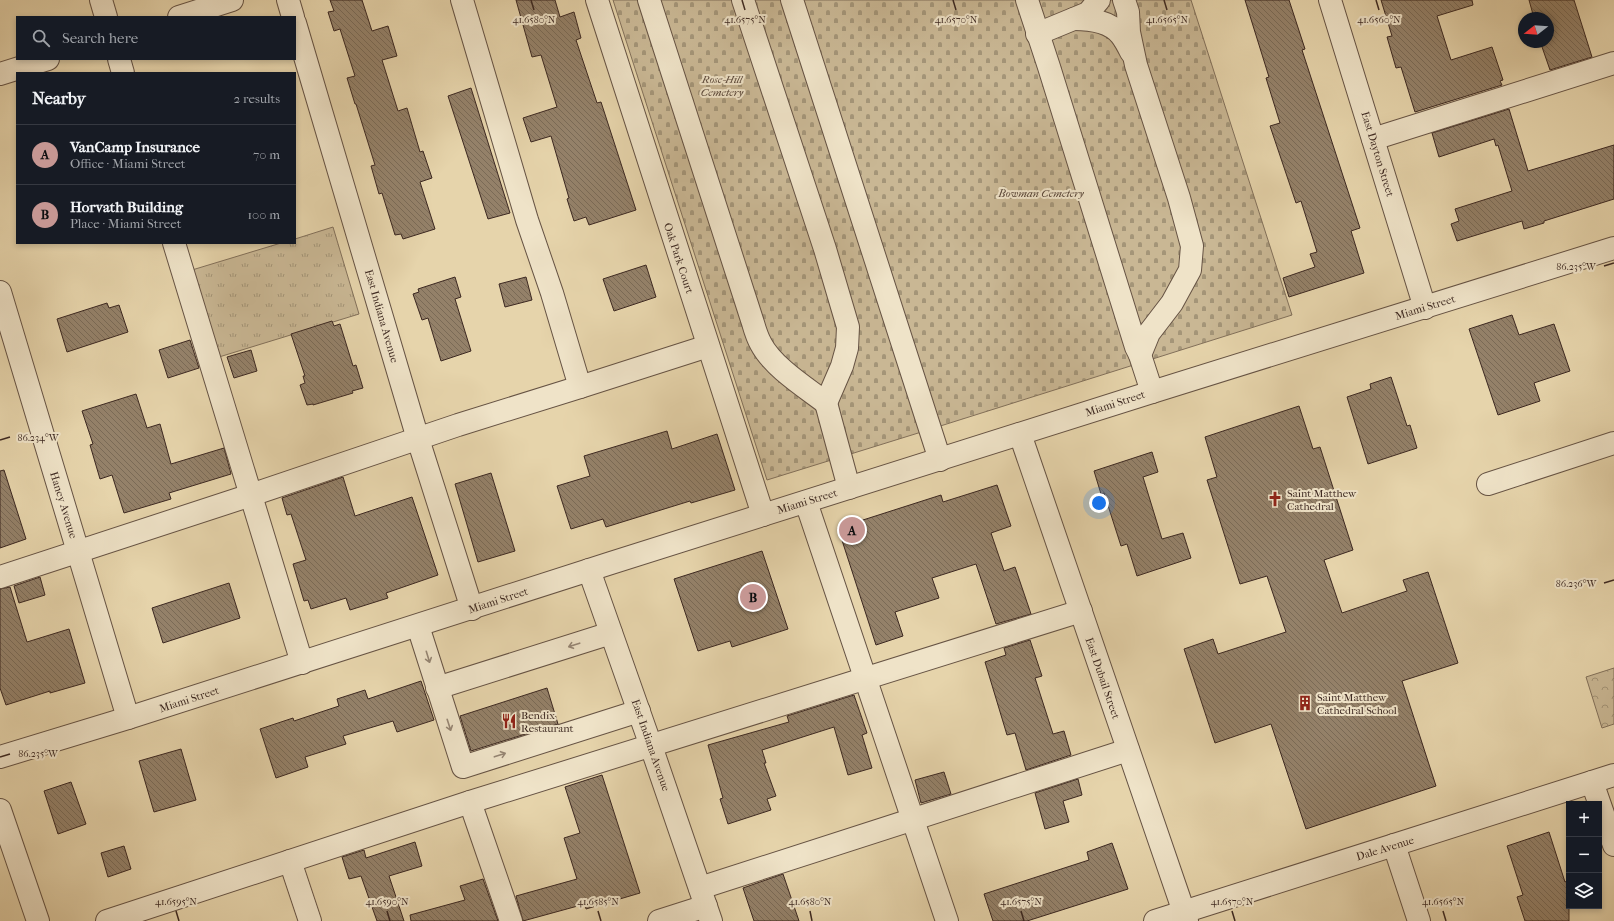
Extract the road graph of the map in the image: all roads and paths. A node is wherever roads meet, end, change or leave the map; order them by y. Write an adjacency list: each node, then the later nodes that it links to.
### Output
1 (101, 0): 13 (street)
2 (232, 0): 14 (street)
3 (288, 0): 15 (street)
4 (462, 0): 32 (street)
5 (597, 0): 30 (street, Oak Park Court)
6 (649, 0): 34 (street)
7 (742, 0): 34 (street)
8 (792, 0): 38 (street)
9 (1026, 0): 18 (street)
10 (1099, 0): 16 (street)
11 (1124, 0): 19 (street)
12 (1330, 0): 25 (street, East Dayton Street)
13 (106, 16)
14 (182, 16)
15 (293, 16)
16 (1074, 19): 18 (street); 19 (street)
17 (296, 26): 36 (street, East Indiana Avenue)
18 (1037, 34): 31 (street)
19 (1133, 54): 31 (street)
20 (45, 60): 24 (street)
21 (118, 60): 23 (street)
22 (1614, 62): 25 (street)
23 (123, 72)
24 (0, 74)
25 (1373, 139): 29 (street, East Dayton Street)
26 (174, 244): 41 (street)
27 (1614, 248): 29 (street, Miami Street)
28 (0, 292): 44 (street, Haney Avenue)
29 (1425, 308): 33 (street, Miami Street)
30 (708, 346): 32 (street); 43 (street, Oak Park Court)
31 (1140, 355): 33 (street)
32 (580, 387): 36 (street)
33 (1152, 392): 35 (street, Miami Street)
34 (826, 403): 40 (street)
35 (1020, 434): 38 (street, Miami Street); 48 (street, East Dubail Street)
36 (418, 439): 41 (street); 47 (street, East Indiana Avenue)
37 (1614, 443): 39 (street)
38 (940, 460): 40 (street, Miami Street)
39 (1488, 484)
40 (849, 488): 42 (street, Miami Street)
41 (251, 495): 44 (street); 51 (street)
42 (806, 502): 43 (street, Miami Street); 52 (street)
43 (763, 515): 45 (street, Miami Street)
44 (78, 552): 46 (street); 55 (street, Haney Avenue)
45 (589, 570): 47 (street, Miami Street); 50 (street, East Indiana Avenue)
46 (0, 577)
47 (472, 609): 49 (street, Miami Street)
48 (1081, 611): 52 (street); 57 (street, East Dubail Street)
49 (418, 626): 51 (street, Miami Street); 53 (street, one-way to 53)
50 (611, 633): 53 (street, one-way to 53); 54 (street, East Indiana Avenue)
51 (302, 663): 55 (street, Miami Street)
52 (867, 679): 56 (street); 63 (street)
53 (438, 688): 54 (street, one-way to 54)
54 (639, 711): 56 (street, East Indiana Avenue)
55 (128, 718): 58 (street, Miami Street)
56 (651, 746): 61 (street); 67 (street, East Indiana Avenue)
57 (1128, 750): 63 (street); 68 (street, East Dubail Street)
58 (0, 758)
59 (1614, 775): 60 (street, Dale Avenue)
60 (1592, 782): 64 (street, Dale Avenue); 65 (street)
61 (470, 802): 66 (street); 72 (street)
62 (0, 810): 69 (street)
63 (912, 819): 67 (street); 74 (street)
64 (1394, 845): 68 (street, Dale Avenue); 76 (street)
65 (1614, 845)
66 (290, 861): 70 (street); 71 (street)
67 (705, 905): 73 (street)
68 (1185, 917): 75 (street, Dale Avenue)
69 (38, 921)
70 (106, 921)
71 (310, 921)
72 (511, 921)
73 (658, 921)
74 (947, 921)
75 (1156, 921)
76 (1419, 921)

